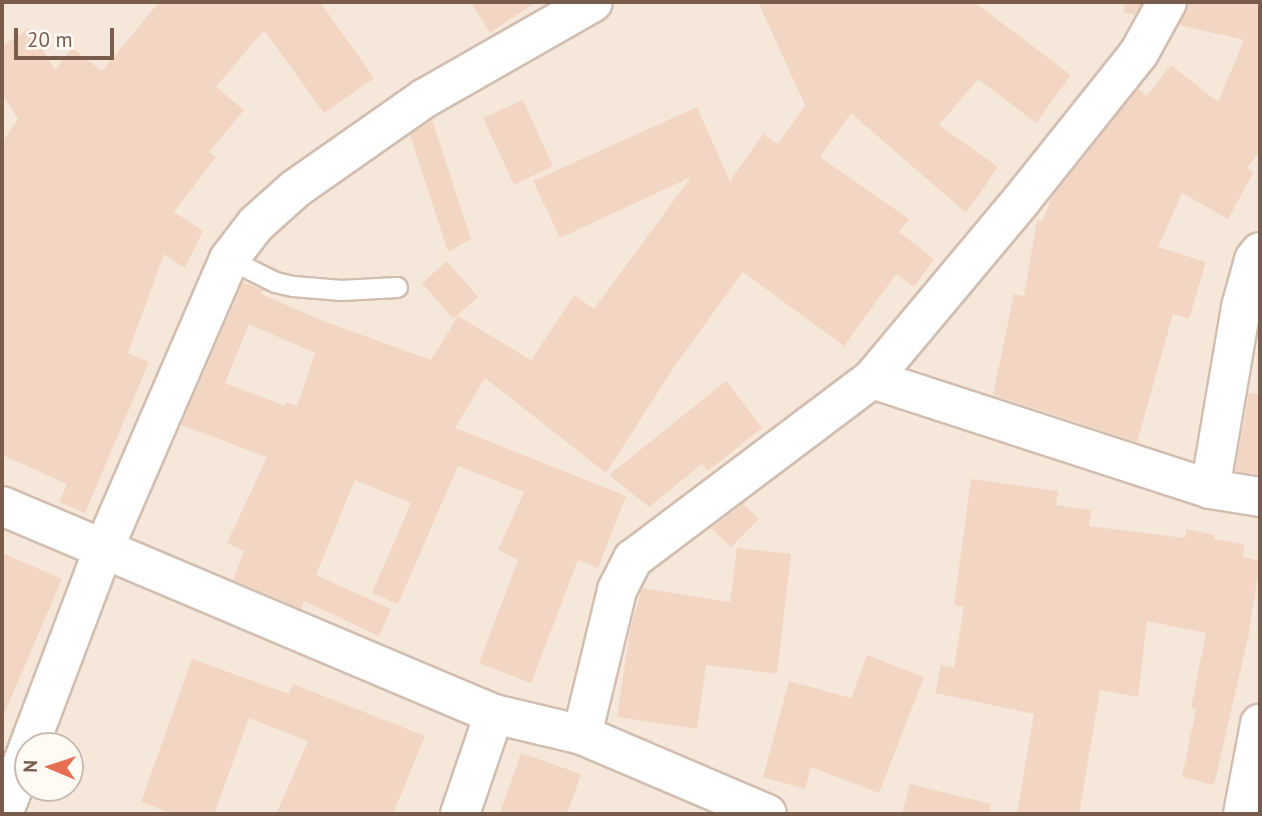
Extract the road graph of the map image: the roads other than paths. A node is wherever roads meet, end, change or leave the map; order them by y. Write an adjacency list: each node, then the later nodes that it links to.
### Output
1 (593, 2): 4 (street)
2 (1167, 2): 6 (street)
3 (1260, 252): 7 (street)
4 (229, 259): 5 (lane); 10 (street)
5 (397, 287)
6 (872, 379): 7 (street); 14 (street)
7 (1210, 489): 8 (street)
8 (1260, 497)
9 (2, 506): 10 (street)
10 (104, 548): 11 (street); 13 (street)
11 (494, 715): 14 (street); 17 (street)
12 (1260, 724): 19 (street)
13 (35, 732)
14 (582, 735): 18 (street)
15 (14, 786): 16 (street)
16 (3, 814)
17 (460, 814)
18 (767, 814)
19 (1243, 814)

